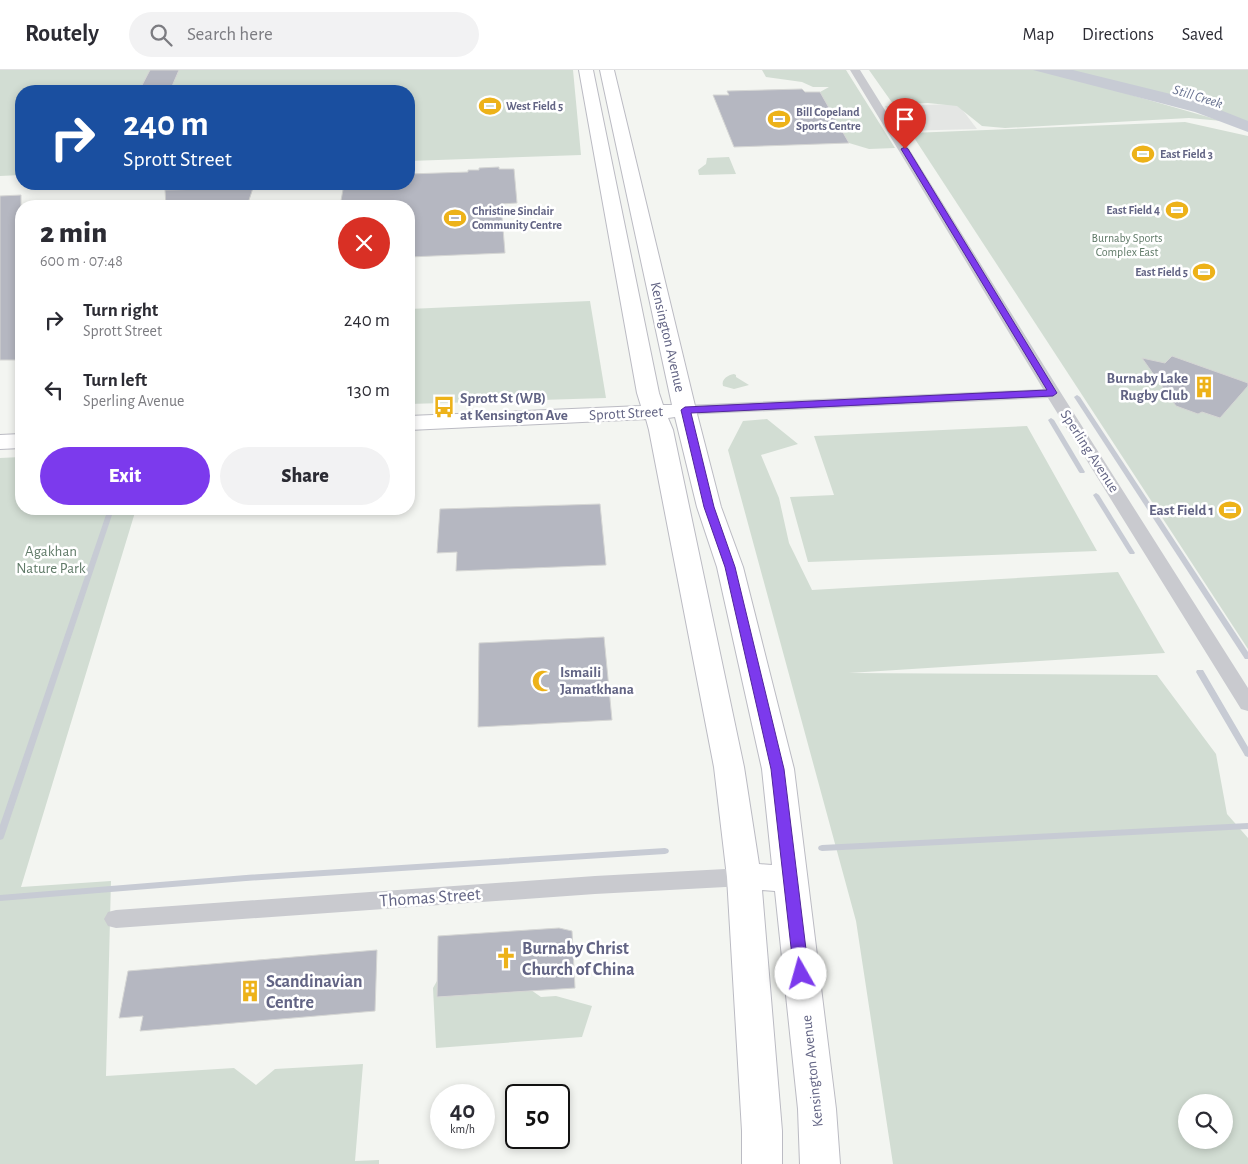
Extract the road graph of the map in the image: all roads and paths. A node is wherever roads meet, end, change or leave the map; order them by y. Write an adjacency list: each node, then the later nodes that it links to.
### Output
1 (586, 70): 6 (main road, Kensington Avenue)
2 (606, 70): 5 (main road, Kensington Avenue)
3 (855, 70): 4 (street, Sperling Avenue)
4 (1053, 393): 5 (street, Sprott Street); 10 (street, Sperling Avenue)
5 (685, 410): 6 (main road, Sprott Street); 12 (main road, Kensington Avenue)
6 (654, 412): 7 (main road, Sprott Street); 11 (main road, Kensington Avenue)
7 (415, 423)
8 (15, 441): 9 (main road)
9 (0, 442)
10 (1248, 704)
11 (744, 877): 12 (main road); 13 (street, Thomas Street); 14 (main road, Kensington Avenue)
12 (790, 878): 15 (main road, Kensington Avenue)
13 (116, 919)
14 (762, 1164)
15 (820, 1164)

